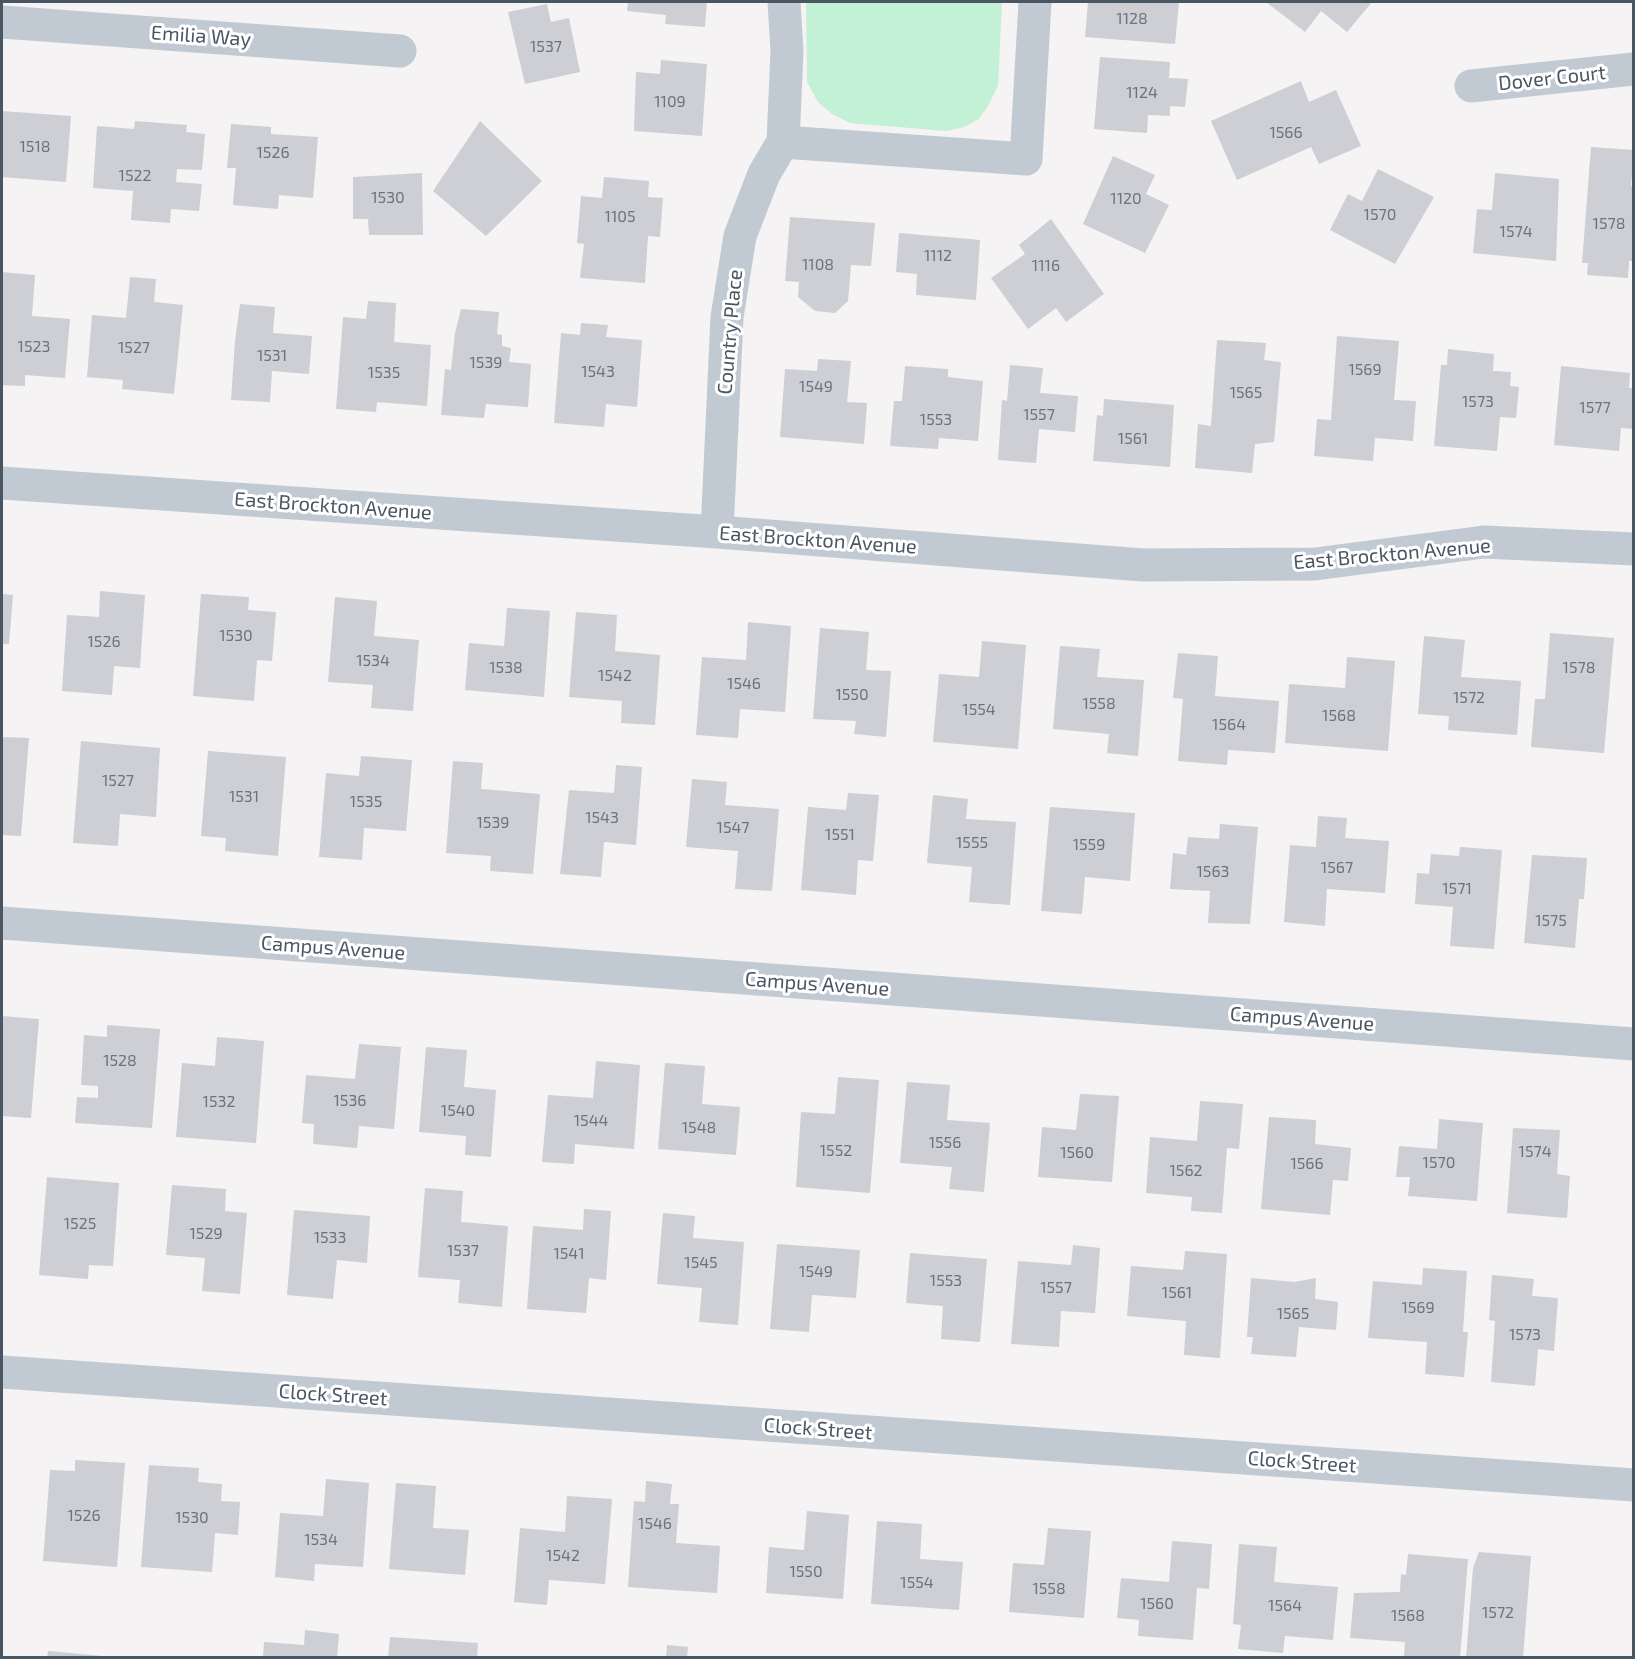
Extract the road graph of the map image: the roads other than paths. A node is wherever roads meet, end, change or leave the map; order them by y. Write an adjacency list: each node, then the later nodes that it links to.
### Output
1 (784, 2): 7 (street, Country Place)
2 (1035, 2): 7 (street)
3 (2, 22): 4 (street, Emilia Way)
4 (400, 51)
5 (1634, 69): 6 (street, Dover Court)
6 (1471, 86)
7 (783, 142): 9 (street, Country Place)
8 (2, 483): 9 (street, East Brockton Avenue)
9 (717, 532): 10 (street, East Brockton Avenue)
10 (1634, 549)
11 (2, 923): 12 (street, Campus Avenue)
12 (1634, 1044)
13 (2, 1372): 14 (street, Clock Street)
14 (1634, 1485)

